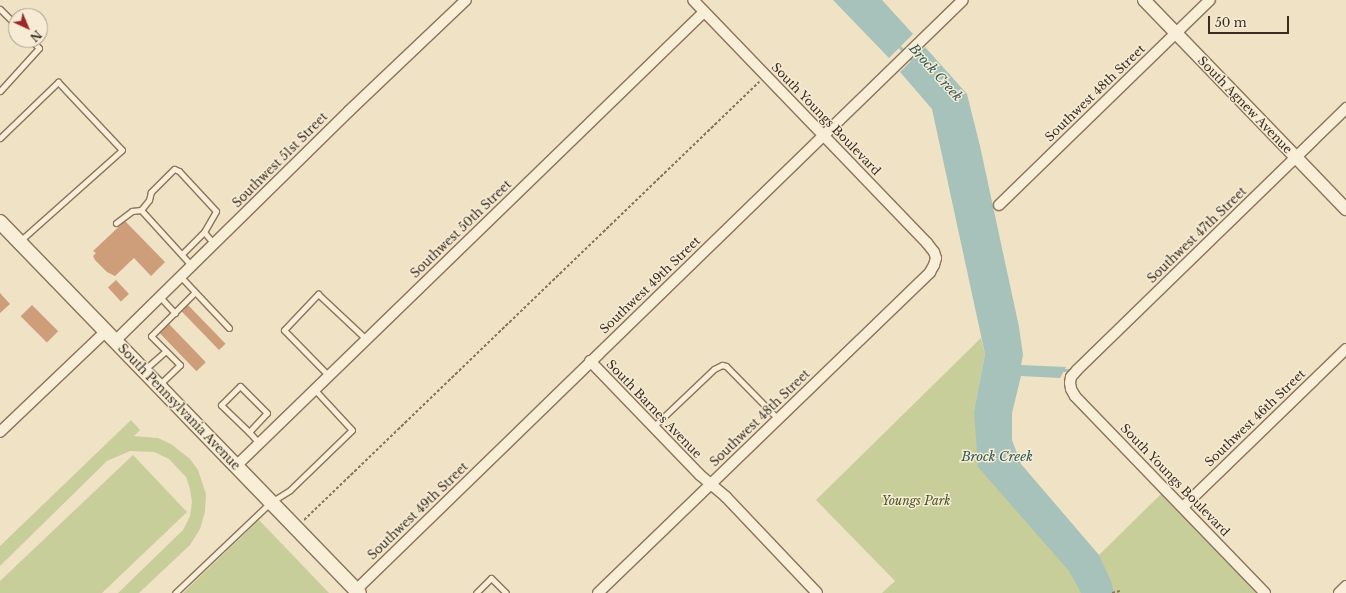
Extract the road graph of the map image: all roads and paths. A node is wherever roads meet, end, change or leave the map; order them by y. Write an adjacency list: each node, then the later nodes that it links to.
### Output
1 (466, 0): 24 (street, Southwest 51st Street)
2 (693, 0): 7 (street, South Youngs Boulevard)
3 (963, 0): 14 (street, Southwest 49th Street)
4 (1144, 0): 9 (street, South Agnew Avenue)
5 (1210, 0): 9 (street, Southwest 48th Street)
6 (0, 9): 8 (lane)
7 (704, 12): 11 (street, South Youngs Boulevard); 34 (street, Southwest 50th Street)
8 (8, 17)
9 (1176, 33): 16 (street, South Agnew Avenue); 17 (street, Southwest 48th Street)
10 (39, 48): 12 (lane)
11 (765, 75): 14 (street, South Youngs Boulevard); 53 (path)
12 (0, 91)
13 (1346, 108): 16 (street, Southwest 47th Street)
14 (824, 135): 26 (street, South Youngs Boulevard); 38 (street, Southwest 49th Street)
15 (0, 138): 23 (lane)
16 (1295, 157): 18 (street, South Agnew Avenue); 41 (street, Southwest 47th Street)
17 (999, 205)
18 (1346, 208)
19 (141, 210): 21 (lane); 22 (lane); 25 (lane)
20 (0, 222): 23 (main road, South Pennsylvania Avenue)
21 (116, 223)
22 (204, 232): 24 (lane); 25 (lane)
23 (20, 242): 33 (main road, South Pennsylvania Avenue)
24 (214, 244): 27 (street, Southwest 51st Street)
25 (182, 254): 27 (lane)
26 (936, 258): 44 (street, Southwest 48th Street)
27 (192, 266): 28 (street, Southwest 51st Street)
28 (181, 277): 29 (lane); 30 (street, Southwest 51st Street)
29 (195, 292): 31 (lane); 32 (lane)
30 (160, 297): 31 (lane); 35 (street, Southwest 51st Street)
31 (175, 313): 37 (lane)
32 (229, 328)
33 (106, 331): 35 (main road, South Pennsylvania Avenue); 46 (street)
34 (366, 339): 40 (street, Southwest 50th Street); 40 (lane)
35 (116, 341): 39 (main road, South Pennsylvania Avenue)
36 (1346, 349): 52 (street, Southwest 46th Street)
37 (166, 350): 39 (lane); 42 (lane)
38 (590, 361): 45 (street, South Barnes Avenue); 56 (street, Southwest 49th Street)
39 (144, 370): 42 (main road, South Pennsylvania Avenue)
40 (328, 375): 43 (street, Southwest 50th Street)
41 (1070, 383): 52 (street, South Youngs Boulevard)
42 (159, 386): 49 (main road, South Pennsylvania Avenue)
43 (314, 389): 48 (street, Southwest 50th Street); 51 (lane)
44 (778, 419): 45 (lane); 50 (street, Southwest 48th Street)
45 (653, 427): 50 (street, South Barnes Avenue)
46 (0, 432)
47 (249, 432): 47 (lane); 48 (lane)
48 (259, 443): 49 (street, Southwest 50th Street)
49 (236, 466): 51 (main road, South Pennsylvania Avenue)
50 (710, 484): 60 (street, Southwest 48th Street); 61 (street, South Barnes Avenue)
51 (271, 502): 53 (main road, South Pennsylvania Avenue); 57 (lane)
52 (1183, 507): 63 (street, South Youngs Boulevard)
53 (296, 528): 56 (main road, South Pennsylvania Avenue)
54 (1346, 586): 64 (street)
55 (1120, 591): 62 (path)
56 (357, 592)
57 (175, 593)
58 (476, 593): 59 (lane)
59 (506, 593)
60 (598, 593)
61 (817, 593)
62 (1112, 593)
63 (1265, 593)
64 (1339, 593)

